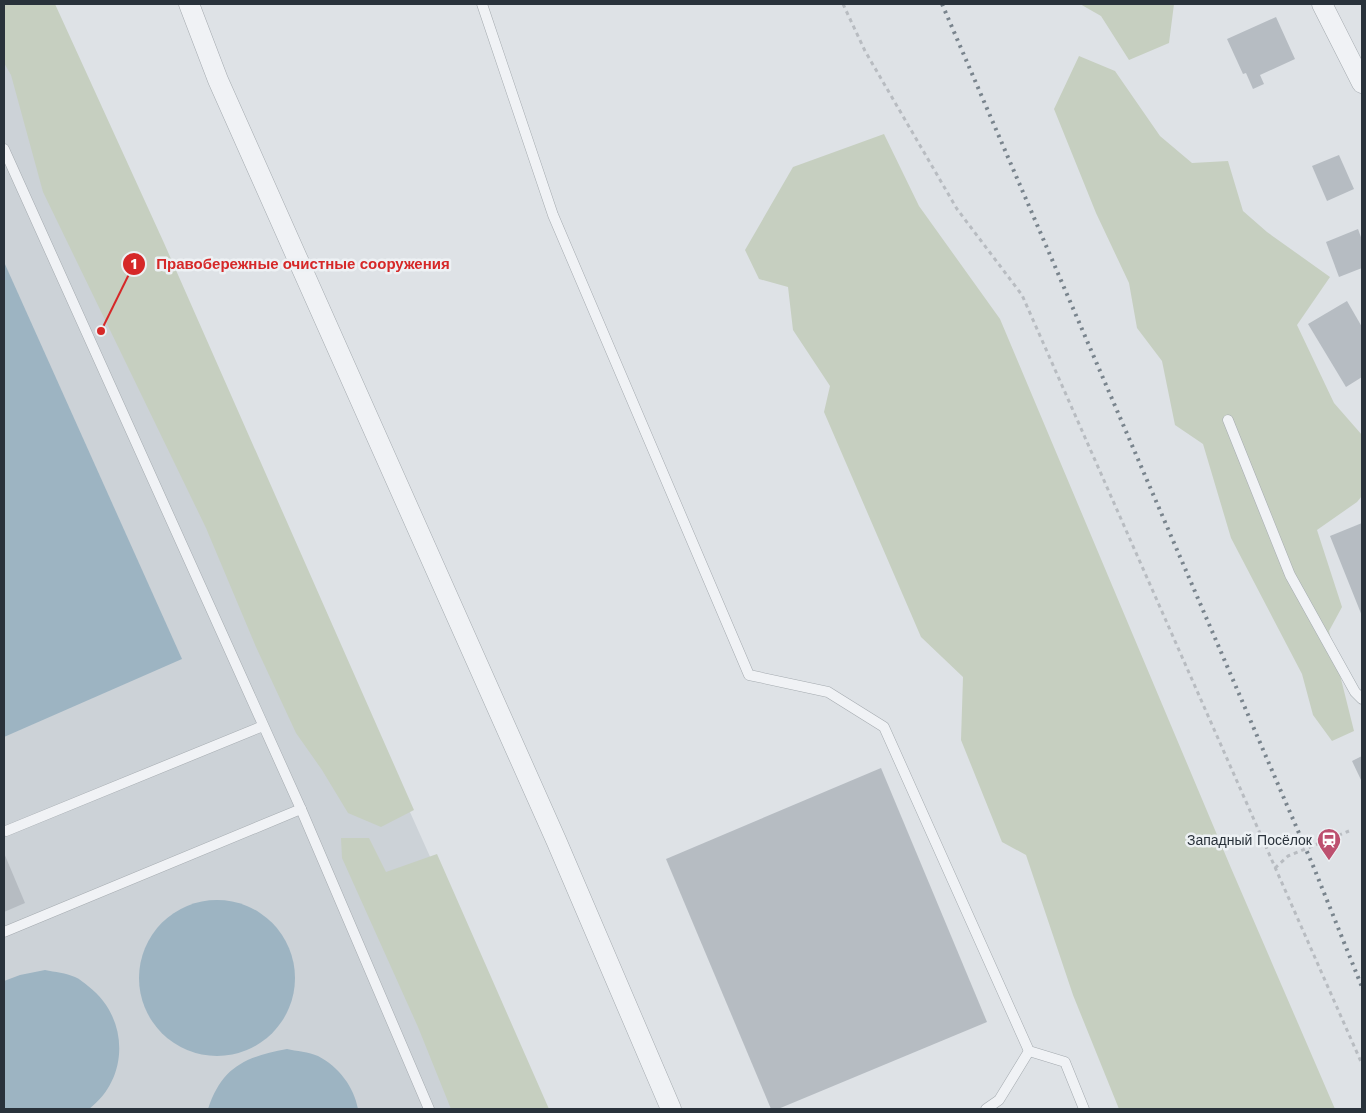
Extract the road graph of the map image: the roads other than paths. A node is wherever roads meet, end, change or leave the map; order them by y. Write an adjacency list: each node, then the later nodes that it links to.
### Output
1 (189, 4): 14 (street)
2 (482, 4): 12 (lane)
3 (1322, 4): 4 (street)
4 (1362, 83)
5 (4, 149): 8 (lane)
6 (1228, 420): 7 (lane)
7 (1362, 700)
8 (263, 726): 9 (lane); 10 (lane)
9 (301, 809): 11 (lane); 13 (lane)
10 (6, 830)
11 (4, 932)
12 (1029, 1051): 15 (lane); 16 (lane)
13 (429, 1109)
14 (671, 1109)
15 (986, 1109)
16 (1084, 1109)

